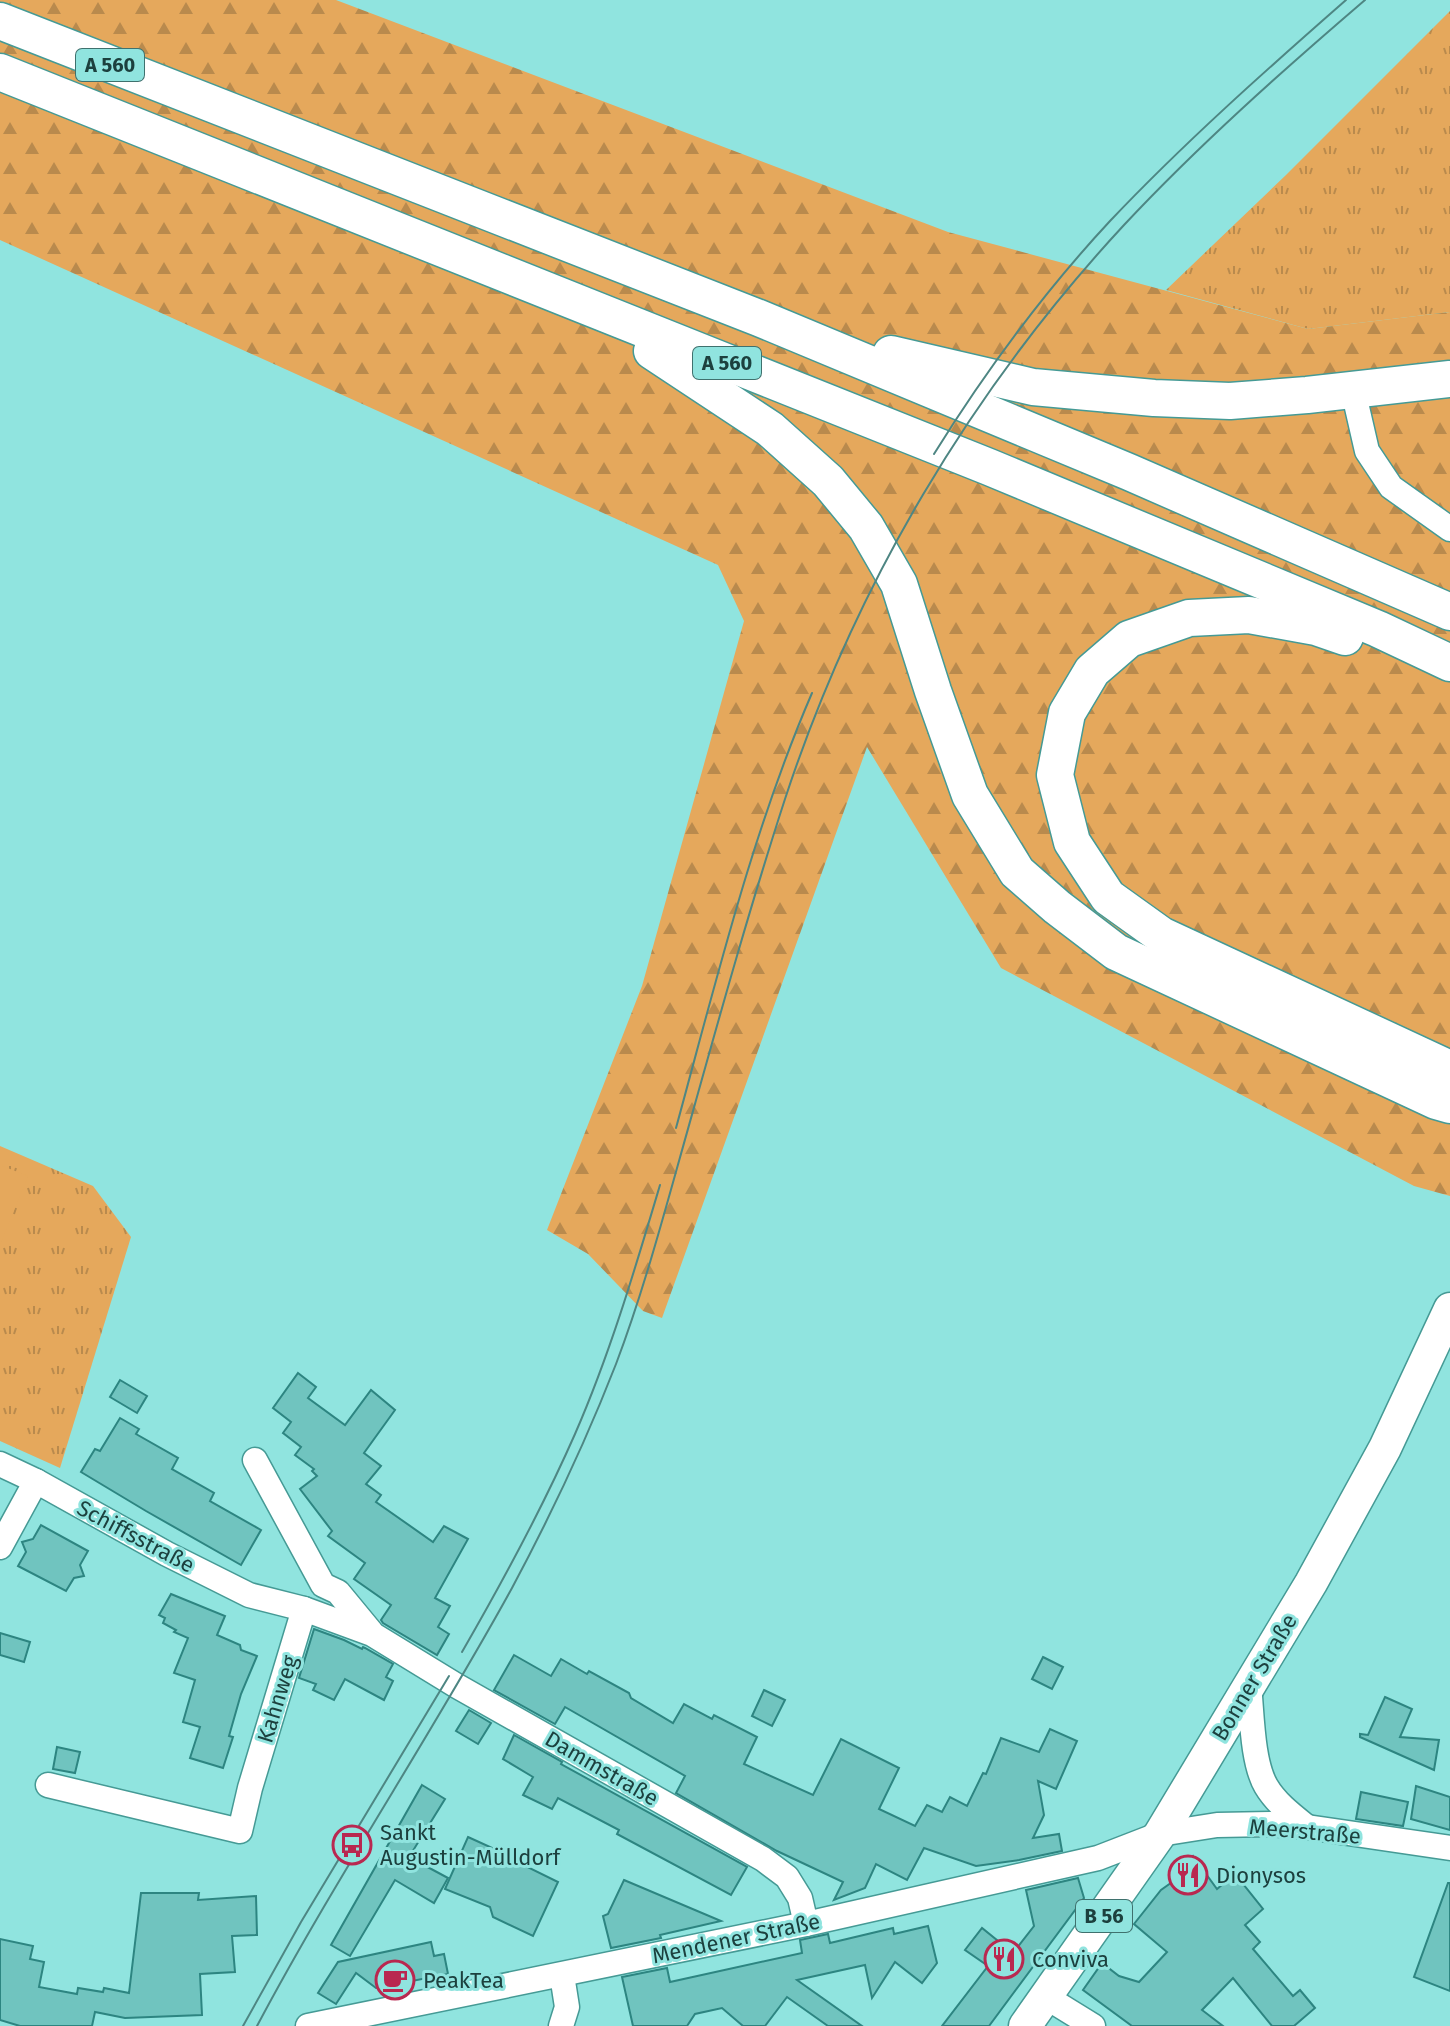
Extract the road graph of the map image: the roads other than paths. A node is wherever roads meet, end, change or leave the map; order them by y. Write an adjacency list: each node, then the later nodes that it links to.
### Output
1 (0, 21): 4 (highway, A 560)
2 (0, 72): 3 (highway, A 560)
3 (577, 303): 9 (highway, A 560); 11 (highway)
4 (759, 318): 6 (highway); 8 (highway, A 560)
5 (1450, 379): 6 (highway)
6 (1353, 390): 7 (street)
7 (1450, 529)
8 (1450, 612)
9 (1450, 663)
10 (1450, 673): 11 (highway)
11 (1447, 1087)
12 (1450, 1309): 21 (main road, Bonner Straße / B 56)
13 (255, 1460): 17 (street, Dammstraße)
14 (0, 1464): 15 (street, Schiffsstraße)
15 (36, 1481): 16 (street); 18 (street, Schiffsstraße)
16 (0, 1547)
17 (323, 1585): 18 (street); 20 (street, Dammstraße)
18 (275, 1602): 19 (street, Schiffsstraße)
19 (304, 1609): 20 (street, Dammstraße); 22 (street, Kahnweg)
20 (372, 1634): 26 (street, Dammstraße)
21 (1249, 1685): 23 (street); 24 (main road, Bonner Straße / B 56)
22 (48, 1785)
23 (1307, 1827): 24 (street, Meerstraße); 25 (street, Meerstraße)
24 (1160, 1834): 26 (street, Mendener Straße); 28 (main road, Bonner Straße / B 56)
25 (1450, 1848)
26 (806, 1924): 27 (street, Mendener Straße)
27 (562, 1975): 29 (street, Mendener Straße); 30 (street)
28 (1046, 1997): 31 (main road, Bonner Straße / B 56); 32 (street)
29 (308, 2026)
30 (561, 2026)
31 (1025, 2026)
32 (1093, 2026)

